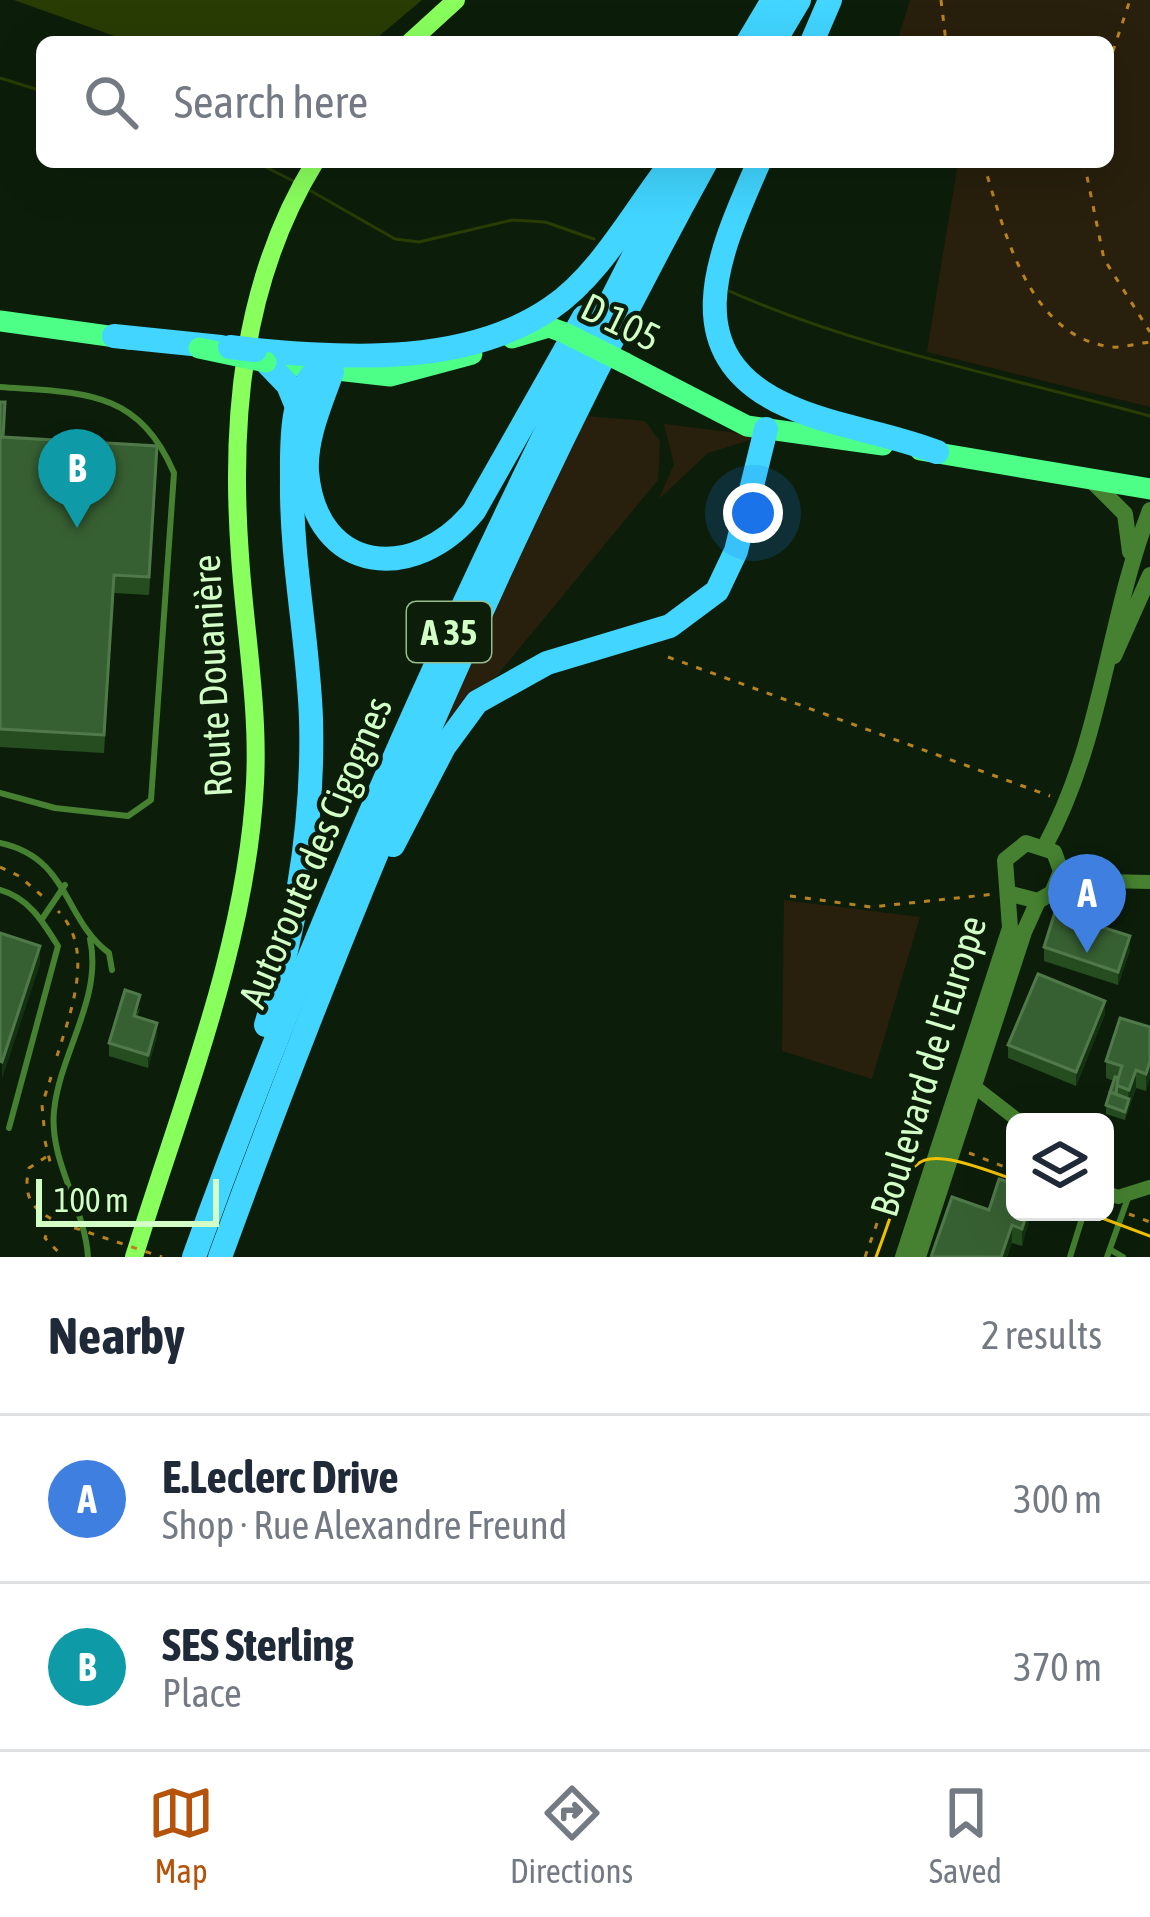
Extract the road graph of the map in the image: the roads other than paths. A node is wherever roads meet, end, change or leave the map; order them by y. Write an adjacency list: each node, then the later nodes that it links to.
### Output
1 (456, 0): 5 (main road)
2 (773, 0): 6 (highway)
3 (799, 0): 7 (highway)
4 (830, 0): 8 (highway)
5 (417, 36)
6 (752, 36)
7 (778, 36)
8 (815, 36)
9 (312, 168): 52 (main road, Route Douanière)
10 (672, 168): 17 (highway)
11 (674, 168): 18 (highway)
12 (674, 168): 44 (highway, Autoroute des Cigognes / A 35)
13 (703, 168): 41 (highway, Autoroute des Cigognes / A 35)
14 (756, 168): 22 (highway)
15 (0, 320): 16 (main road, D 105)
16 (114, 336): 17 (highway); 17 (main road, D 105, bridge)
17 (250, 353): 18 (main road, D 105); 20 (highway)
18 (325, 370): 20 (highway); 21 (main road, D 105, bridge)
19 (0, 387): 29 (lane)
20 (297, 407): 44 (highway)
21 (756, 427): 22 (main road, D 105); 41 (highway)
22 (937, 452): 23 (main road, D 105)
23 (1090, 479): 24 (main road, D 105); 26 (street)
24 (1150, 489)
25 (1150, 510): 26 (street)
26 (1130, 571): 28 (street)
27 (1150, 575): 28 (street)
28 (1112, 659): 31 (street)
29 (0, 793)
30 (0, 843): 34 (lane)
31 (1045, 846): 32 (street); 36 (street)
32 (1060, 880): 33 (street); 37 (street)
33 (1150, 882)
34 (65, 884): 38 (lane); 39 (lane)
35 (0, 890): 38 (lane)
36 (1010, 892): 37 (street); 55 (street, Boulevard de l'Europe)
37 (1039, 901): 42 (street, Boulevard de l'Europe)
38 (42, 919): 45 (lane)
39 (90, 939): 40 (lane); 51 (lane)
40 (112, 970)
41 (317, 993): 54 (highway, Autoroute des Cigognes / A 35)
42 (975, 1087): 43 (street); 56 (street, Boulevard de l'Europe)
43 (1008, 1113)
44 (245, 1115): 53 (highway, Autoroute des Cigognes / A 35)
45 (9, 1128)
46 (1150, 1187): 48 (street)
47 (1114, 1193): 48 (street)
48 (1129, 1195): 50 (lane)
49 (1081, 1221): 57 (lane)
50 (1109, 1254): 58 (lane)
51 (88, 1257)
52 (134, 1257)
53 (194, 1257)
54 (220, 1257)
55 (903, 1257)
56 (918, 1257)
57 (1070, 1257)
58 (1123, 1257)

